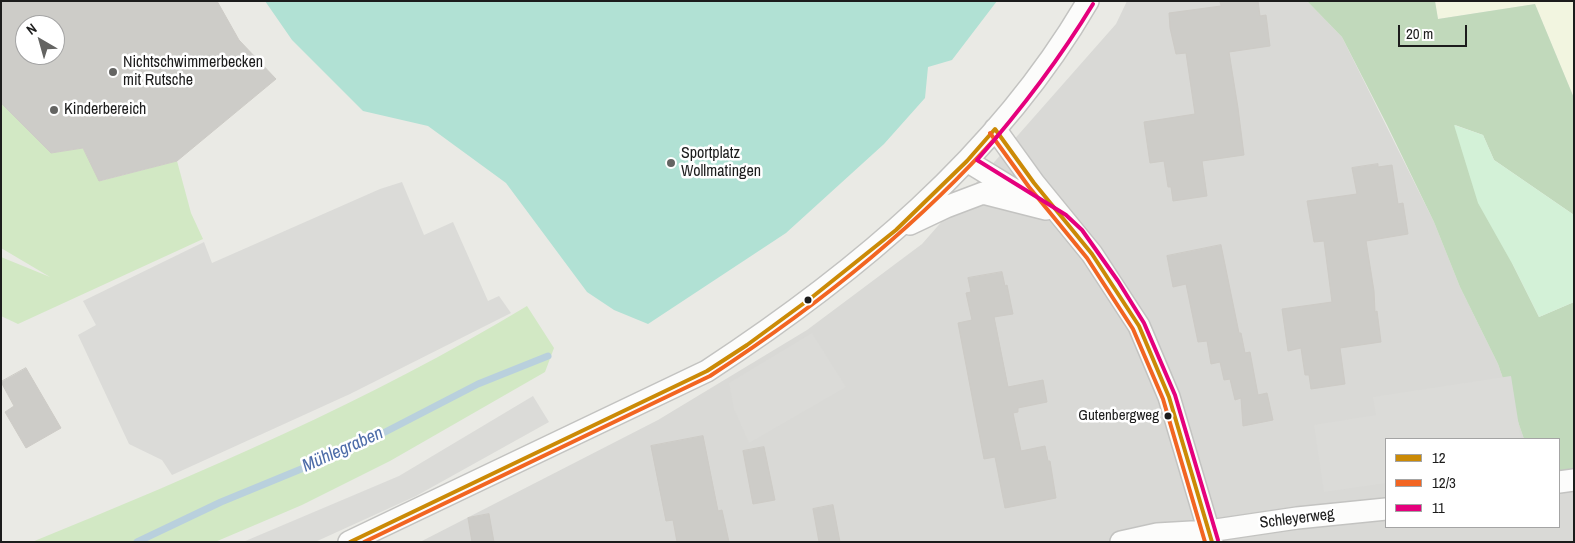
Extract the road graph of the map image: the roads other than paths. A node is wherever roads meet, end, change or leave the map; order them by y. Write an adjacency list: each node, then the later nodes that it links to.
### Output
1 (1088, 1): 2 (street)
2 (995, 129): 3 (street); 4 (street)
3 (967, 161): 4 (street); 5 (street)
4 (1054, 214): 5 (street); 9 (street)
5 (896, 230): 10 (street)
6 (1574, 480): 7 (street)
7 (1560, 482)
8 (1385, 509): 9 (street, Schleyerweg)
9 (1210, 537): 11 (street)
10 (349, 542)
11 (1121, 542)

